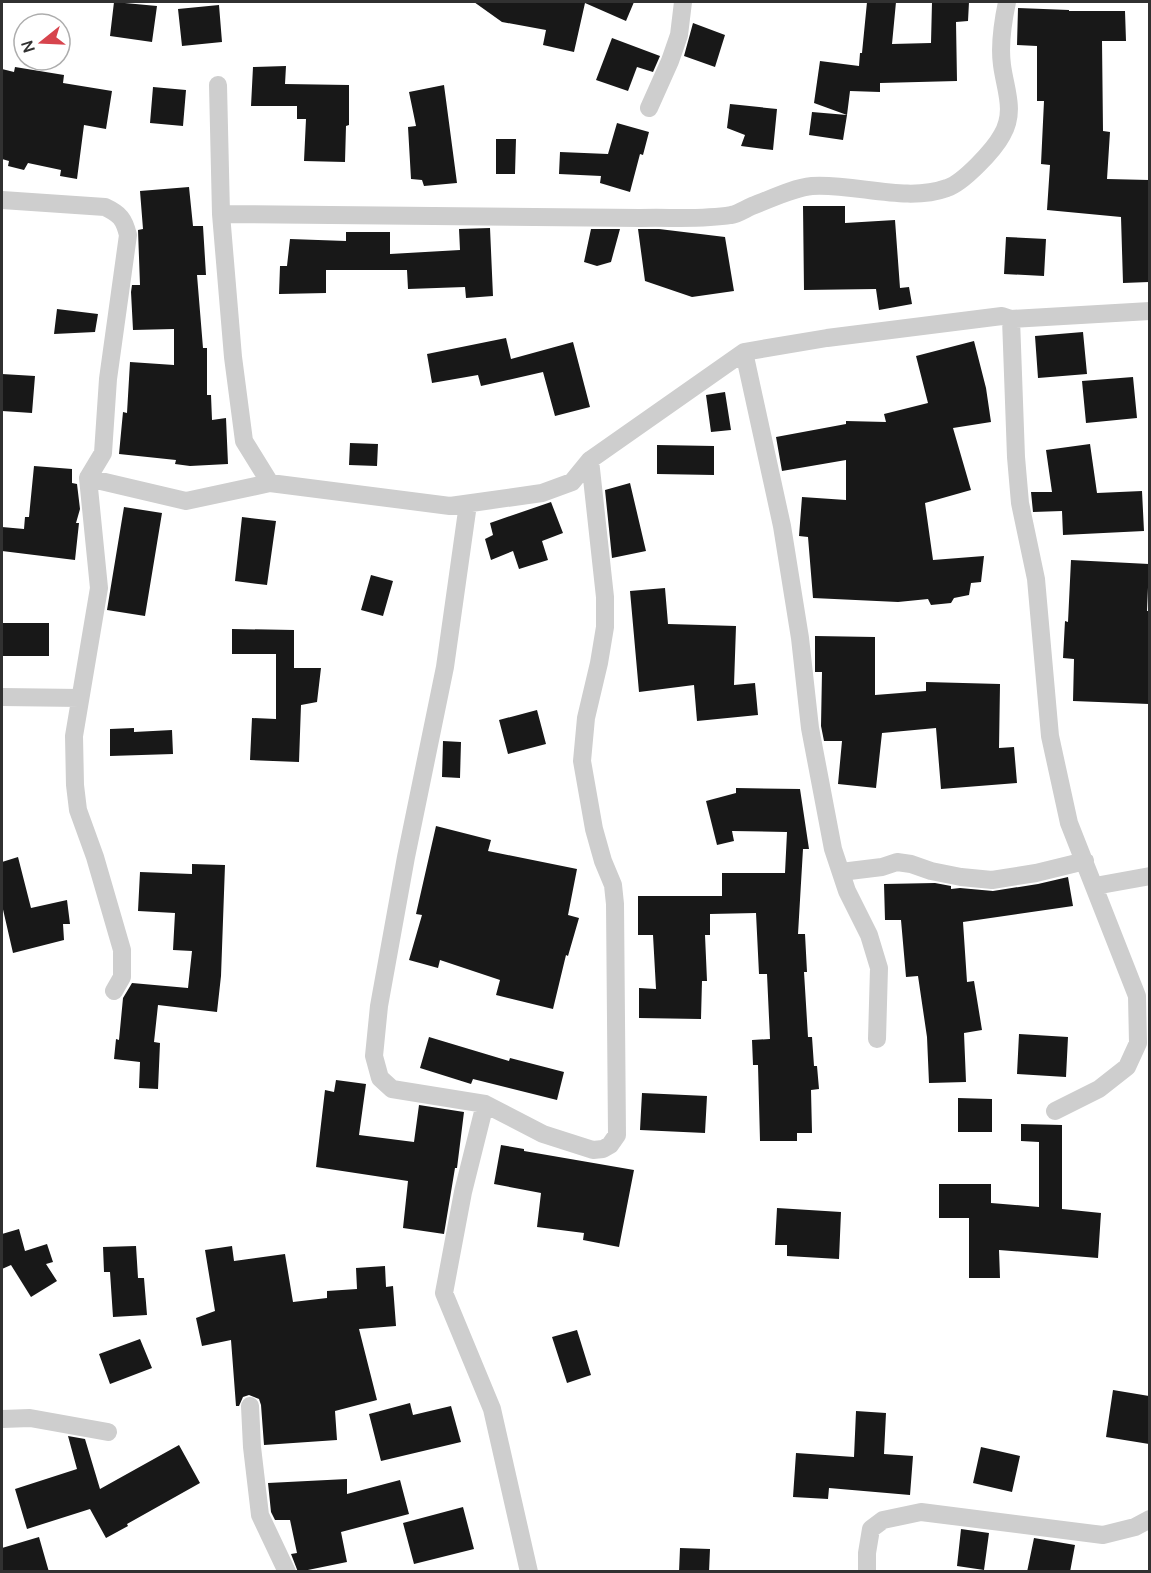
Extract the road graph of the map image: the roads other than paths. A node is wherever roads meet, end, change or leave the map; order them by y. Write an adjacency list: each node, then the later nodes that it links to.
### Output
1 (683, 2): 4 (street)
2 (1007, 2): 6 (street)
3 (218, 85): 6 (street)
4 (649, 108)
5 (2, 200): 11 (street)
6 (221, 214): 12 (street)
7 (1149, 311): 8 (street)
8 (1011, 319): 9 (street); 16 (street)
9 (744, 352): 10 (street); 17 (street)
10 (590, 460): 13 (street); 22 (street)
11 (88, 478): 12 (street); 15 (street)
12 (270, 483): 13 (street)
13 (468, 504): 22 (street)
14 (2, 697): 15 (street)
15 (80, 698): 20 (street)
16 (1085, 861): 17 (street); 19 (street)
17 (841, 872): 21 (street)
18 (1149, 876): 19 (street)
19 (1095, 886): 23 (street)
20 (114, 991)
21 (877, 1039)
22 (485, 1104): 29 (street)
23 (1055, 1111)
24 (250, 1407): 28 (street)
25 (2, 1419): 26 (street)
26 (108, 1432)
27 (1149, 1519): 30 (street)
28 (287, 1572)
29 (529, 1572)
30 (867, 1572)

